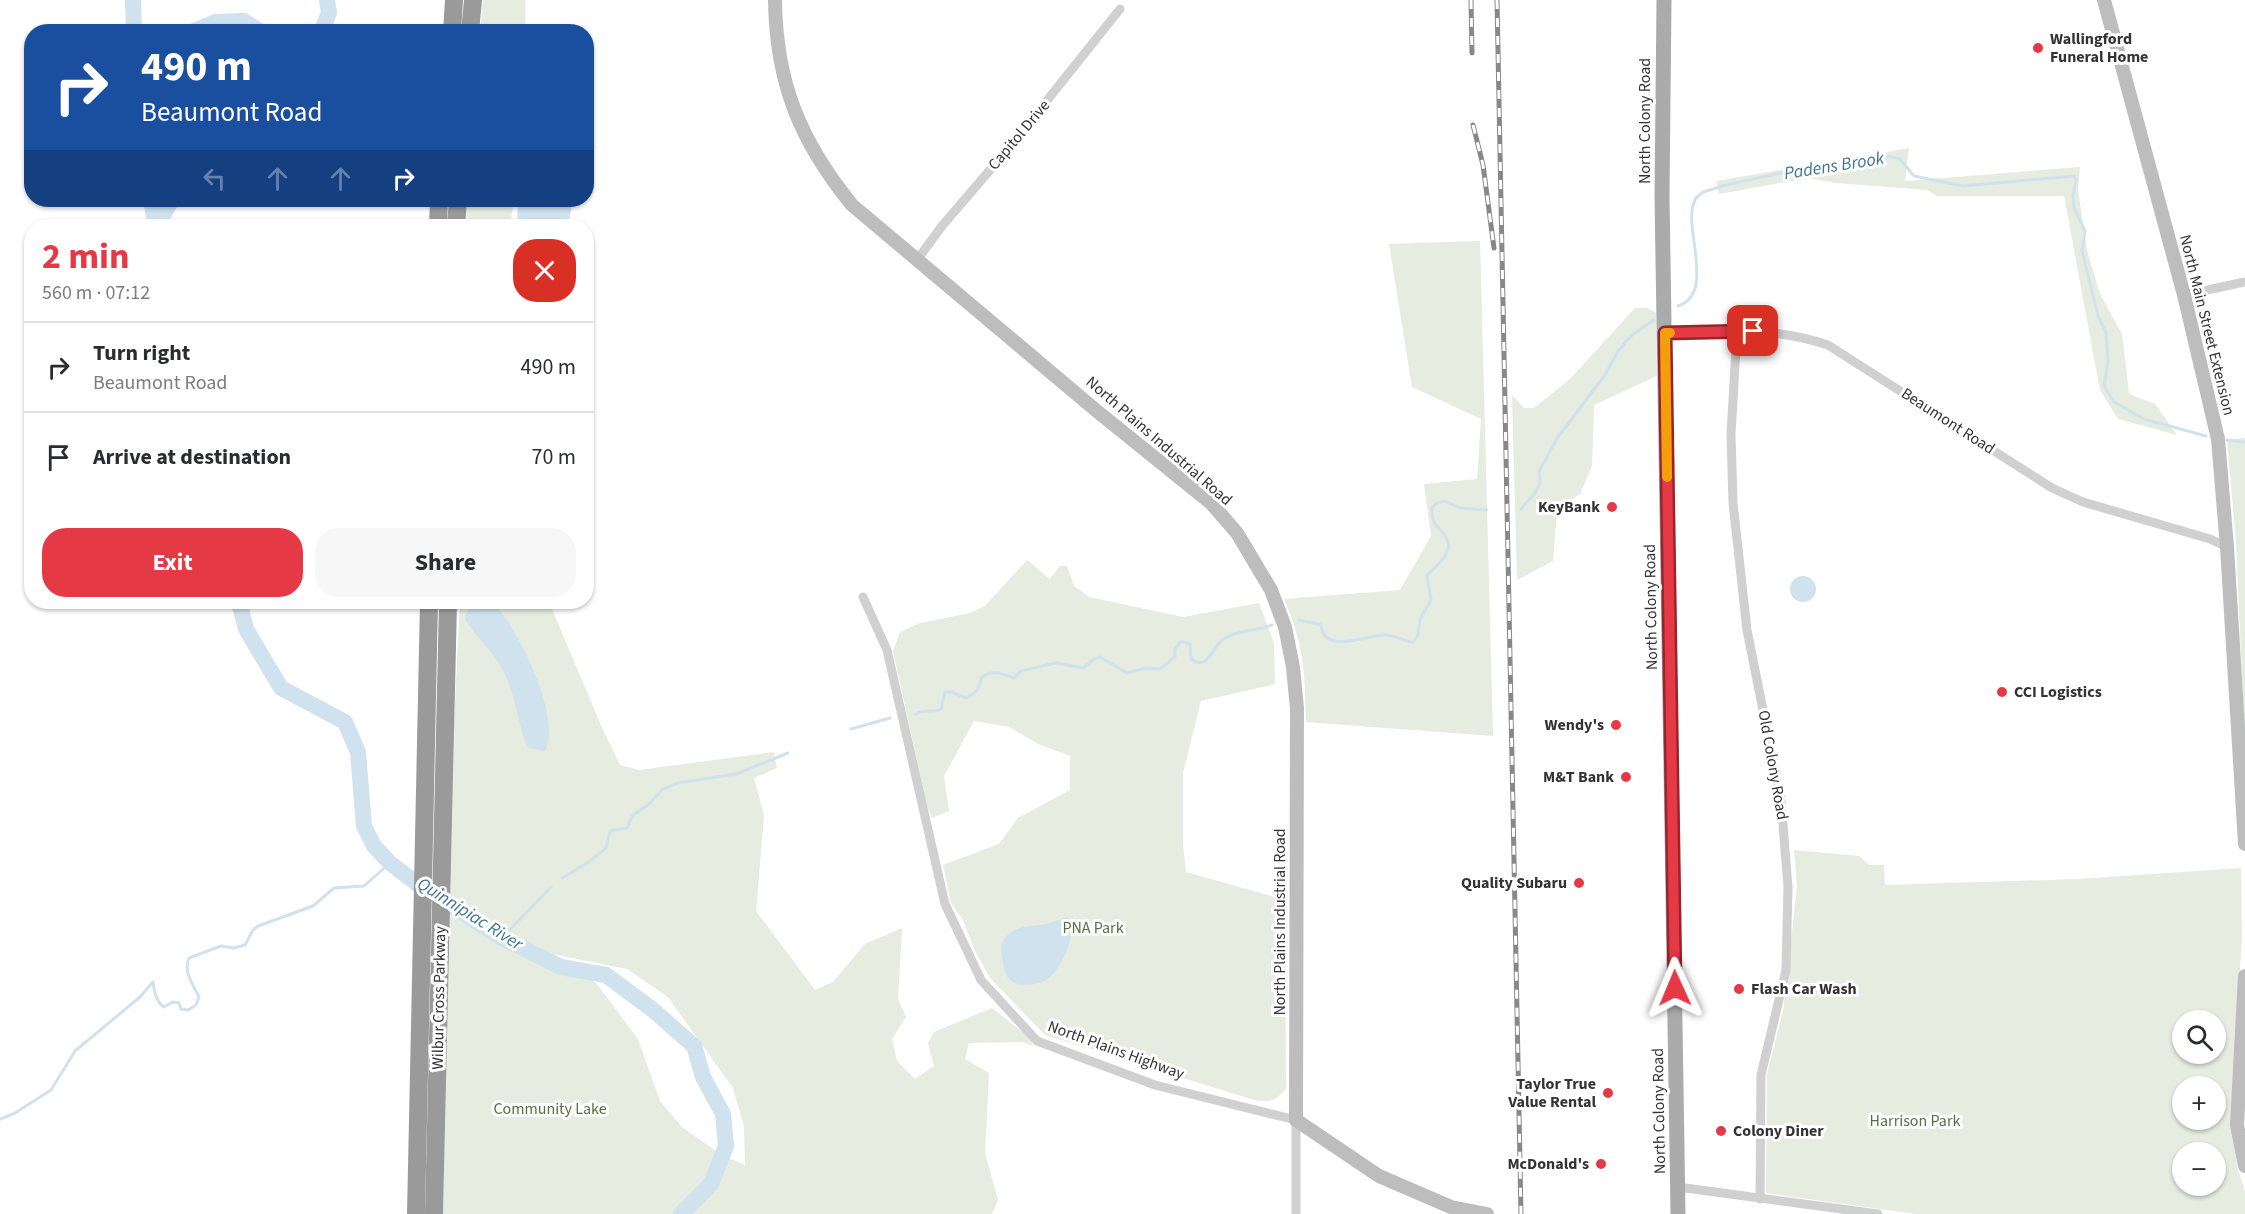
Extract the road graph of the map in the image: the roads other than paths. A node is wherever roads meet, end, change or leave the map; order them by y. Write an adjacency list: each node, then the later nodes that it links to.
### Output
1 (454, 0): 7 (highway)
2 (473, 0): 8 (highway)
3 (775, 0): 9 (street, North Plains Industrial Road)
4 (1664, 0): 13 (main road, North Colony Road)
5 (2104, 0): 11 (street, North Main Street Extension)
6 (1120, 9): 9 (street, Capitol Drive)
7 (452, 24)
8 (471, 24)
9 (917, 260): 20 (street, North Plains Industrial Road)
10 (2245, 282): 11 (street)
11 (2184, 295): 14 (street, North Main Street Extension)
12 (1737, 331): 13 (street, Beaumont Road); 14 (street, Beaumont Road); 23 (street, Old Colony Road)
13 (1665, 333): 22 (main road, North Colony Road)
14 (2227, 547): 18 (street, North Main Street Extension)
15 (863, 597): 20 (street, North Plains Highway)
16 (429, 609): 25 (highway, Wilbur Cross Parkway)
17 (448, 609): 26 (highway, Wilbur Cross Parkway)
18 (2245, 844)
19 (2245, 976): 21 (street)
20 (1296, 1120): 24 (street, North Plains Highway); 27 (street)
21 (2245, 1166)
22 (1678, 1187): 23 (street); 29 (main road, North Colony Road)
23 (1760, 1199): 30 (street)
24 (1458, 1211): 28 (street, North Plains Highway)
25 (416, 1214)
26 (434, 1214)
27 (1296, 1214)
28 (1487, 1214)
29 (1678, 1214)
30 (1878, 1214)

